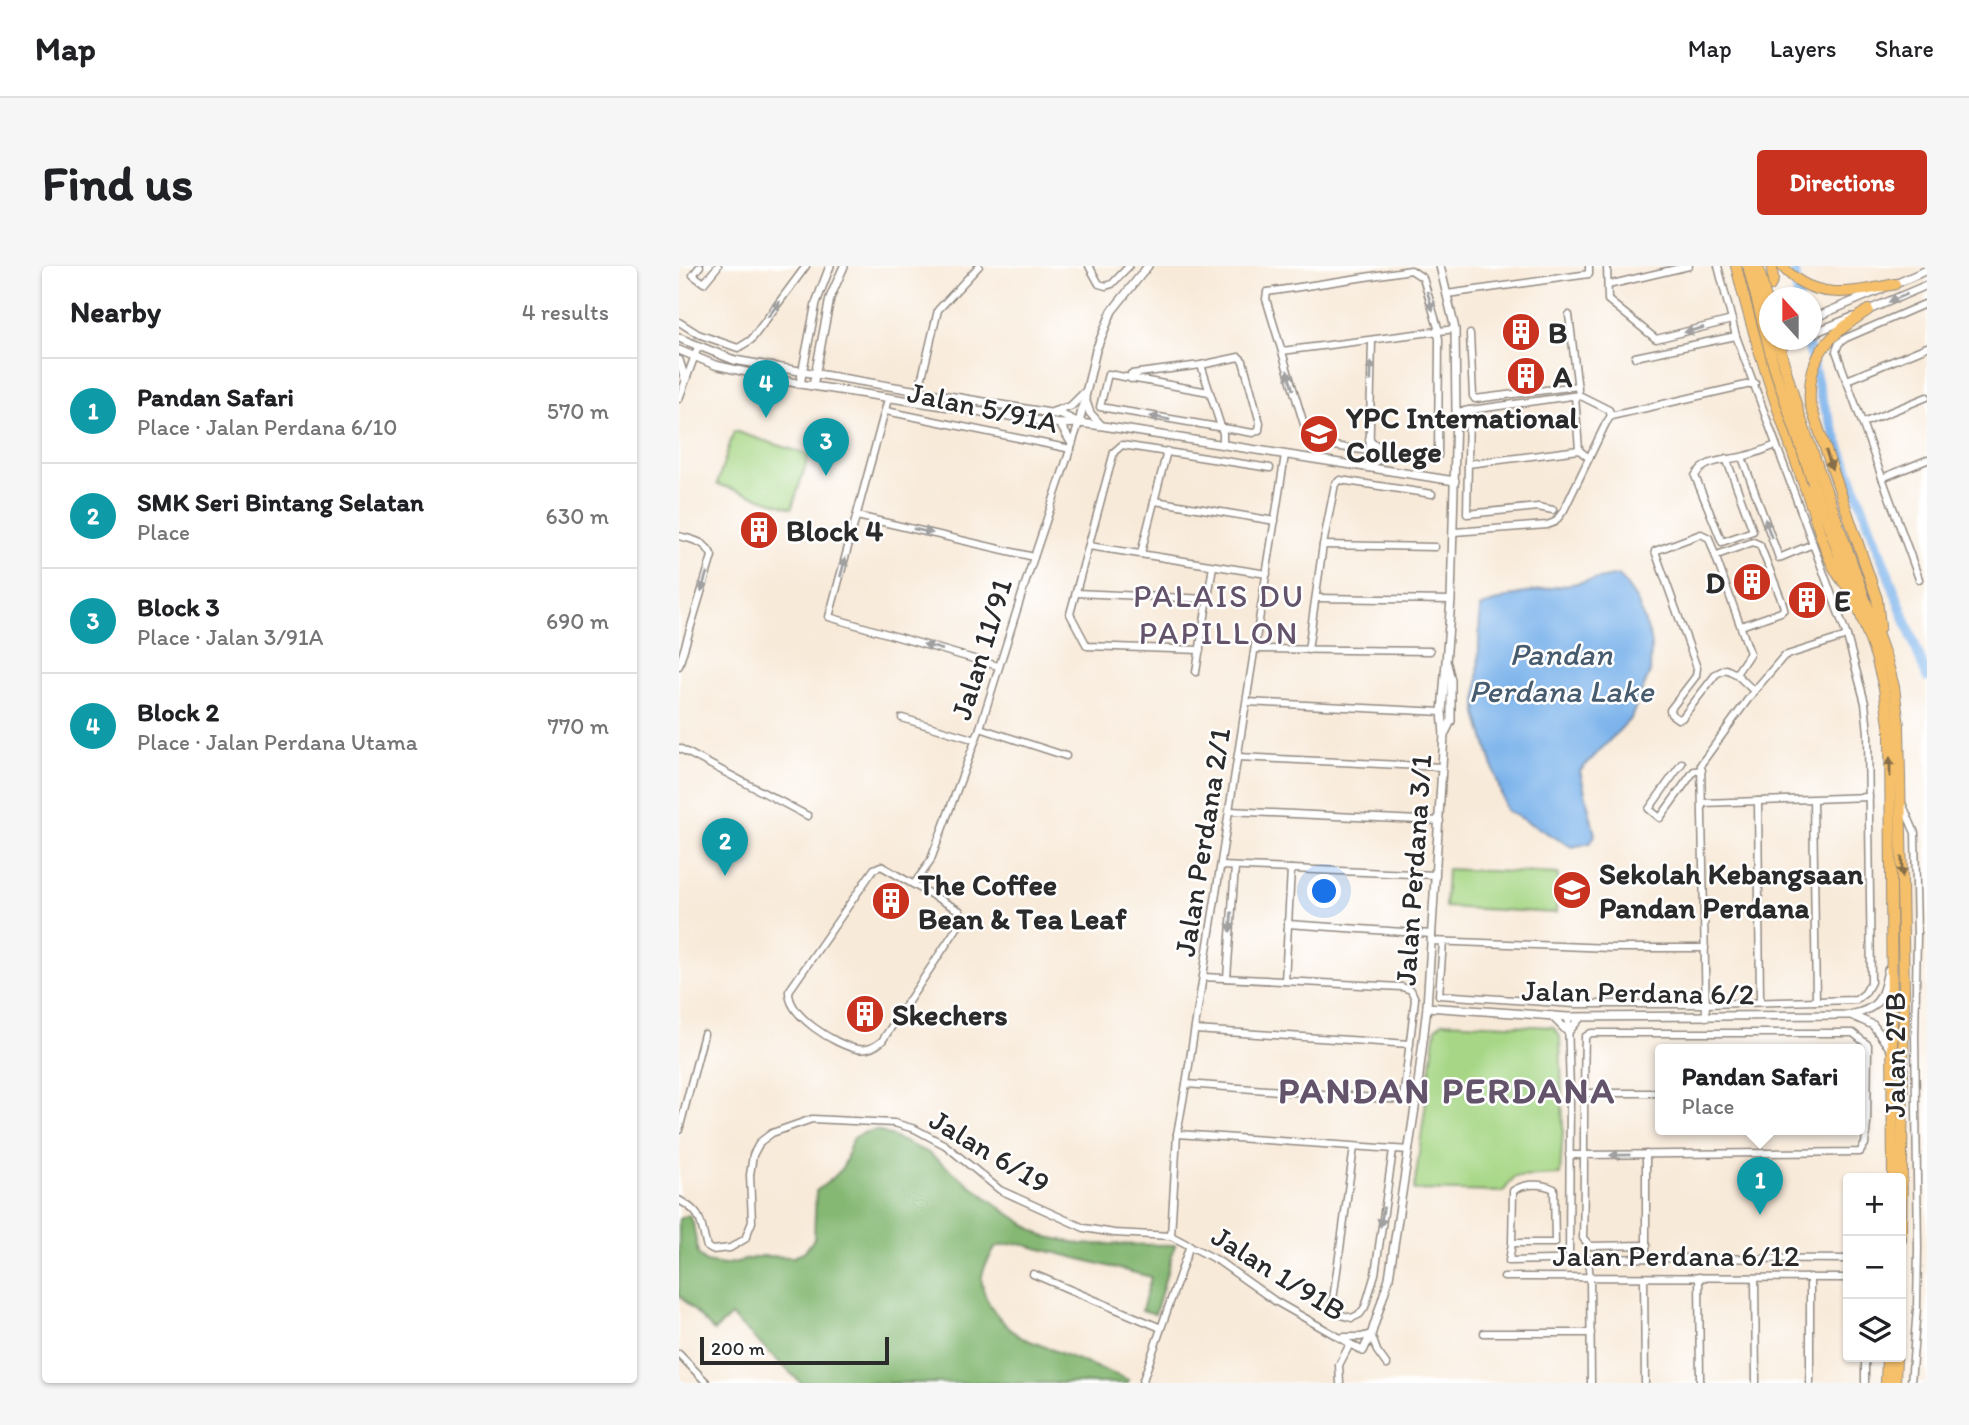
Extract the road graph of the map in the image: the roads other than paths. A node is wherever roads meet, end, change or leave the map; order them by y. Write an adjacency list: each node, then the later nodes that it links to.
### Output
1 (700, 266): 2 (street)
2 (718, 266)
3 (806, 266): 32 (street, one-way to 3)
4 (830, 266): 50 (street)
5 (844, 266): 53 (street)
6 (979, 266): 67 (street)
7 (1089, 266): 8 (street)
8 (1129, 266)
9 (1148, 266): 69 (street)
10 (1440, 266): 26 (street, Jalan Perdana 3/1)
11 (1589, 266): 26 (street)
12 (1607, 266): 23 (street)
13 (1689, 266): 23 (street)
14 (1718, 266): 31 (street)
15 (1736, 266): 21 (highway)
16 (1748, 266): 104 (highway, bridge)
17 (1758, 266): 25 (highway, bridge)
18 (1772, 266): 21 (highway)
19 (1784, 269): 22 (highway)
20 (1927, 270): 22 (street)
21 (1741, 284): 41 (highway)
22 (1895, 284): 29 (street)
23 (1608, 285): 31 (street, one-way to 23)
24 (1927, 285): 28 (street, one-way to 28)
25 (1763, 287)
26 (1447, 294): 34 (street, Jalan Perdana 3/1)
27 (1927, 303): 61 (street)
28 (1868, 310): 33 (street); 74 (highway)
29 (1822, 314)
30 (1569, 315): 66 (street)
31 (1732, 320): 37 (street)
32 (679, 322)
33 (1822, 330)
34 (1455, 333): 35 (street); 77 (street, Jalan Perdana 3/1)
35 (1437, 334): 39 (street); 47 (street, one-way to 35); 94 (street)
36 (1471, 334): 66 (street)
37 (1736, 336): 51 (street); 63 (street)
38 (679, 338): 42 (street)
39 (1372, 340): 47 (street); 86 (street, one-way to 39)
40 (1759, 340): 41 (street)
41 (1756, 341): 48 (highway)
42 (698, 346): 49 (street); 55 (street)
43 (1927, 347): 61 (street)
44 (679, 350): 49 (street)
45 (1770, 350): 48 (street)
46 (1780, 350): 104 (highway, bridge)
47 (1282, 351): 92 (street, one-way to 47)
48 (1760, 354): 78 (highway)
49 (694, 357): 59 (street); 64 (street)
50 (804, 357): 55 (street); 56 (street)
51 (1635, 357)
52 (679, 360): 59 (street)
53 (819, 360): 57 (street); 58 (street)
54 (1201, 365): 60 (street); 68 (street); 85 (street)
55 (781, 369): 56 (street)
56 (801, 372): 57 (street); 64 (street)
57 (816, 374): 58 (street); 65 (street)
58 (830, 377): 62 (street)
59 (685, 379): 72 (street)
60 (1131, 379): 68 (street); 85 (street, one-way to 60)
61 (1847, 380): 82 (street)
62 (871, 383): 67 (street); 73 (street)
63 (1755, 383): 80 (street); 88 (street)
64 (800, 384): 65 (street)
65 (813, 386): 73 (street)
66 (1578, 386): 70 (street)
67 (919, 390): 79 (street)
68 (1209, 392): 85 (street)
69 (1086, 394): 79 (street); 81 (street); 84 (street)
70 (1577, 396): 75 (street); 80 (street); 90 (street)
71 (1927, 397): 82 (street)
72 (679, 399)
73 (888, 399): 76 (street); 83 (street)
74 (1810, 399): 78 (highway); 131 (highway, one-way to 131)
75 (1469, 410): 77 (street); 99 (street)
76 (886, 411): 89 (street, Jalan 5/91A); 110 (street)
77 (1456, 412): 103 (street, Jalan Perdana 3/1)
78 (1779, 412): 124 (highway)
79 (1045, 413): 81 (street)
80 (1611, 416): 96 (street)
81 (1079, 422): 83 (street); 84 (street); 89 (street, Jalan 11/91)
82 (1863, 423): 102 (street)
83 (1060, 424): 89 (street)
84 (1103, 426): 87 (street)
85 (1219, 428): 87 (street)
86 (1369, 439): 92 (street); 94 (street)
87 (1220, 445): 93 (street)
88 (1776, 445): 95 (street); 114 (street)
89 (1072, 446): 120 (street, Jalan 11/91)
90 (1579, 450): 96 (street); 99 (street)
91 (1167, 451): 100 (street); 106 (street); 116 (street)
92 (1369, 451): 101 (street)
93 (1285, 456): 101 (street); 111 (street, Jalan Perdana 2/1)
94 (1388, 456): 101 (street)
95 (1742, 457): 97 (street); 114 (street, one-way to 95)
96 (1588, 458): 108 (street)
97 (1725, 458): 97 (street)
98 (1927, 460): 102 (street)
99 (1468, 464): 107 (street)
100 (1270, 468)
101 (1369, 468): 103 (street)
102 (1882, 478): 123 (street)
103 (1455, 481): 112 (street, Jalan Perdana 3/1)
104 (1818, 481): 124 (highway); 131 (highway)
105 (1433, 494): 115 (street)
106 (1155, 501): 111 (street); 118 (street)
107 (1553, 510)
108 (1564, 510): 109 (street); 112 (street)
109 (1573, 515)
110 (857, 516): 120 (street, one-way to 120); 137 (street, one-way to 110)
111 (1275, 521): 122 (street, Jalan Perdana 2/1)
112 (1454, 532): 128 (street, Jalan Perdana 3/1)
113 (679, 536): 136 (street, one-way to 136)
114 (1813, 544): 130 (street)
115 (1323, 545): 117 (street); 127 (street)
116 (1089, 546): 118 (street); 125 (street)
117 (1435, 547)
118 (1141, 553): 121 (street)
119 (1717, 555): 129 (street); 129 (street); 140 (street)
120 (1034, 557): 137 (street, Jalan 11/91)
121 (1213, 566): 122 (street); 126 (street)
122 (1267, 574): 132 (street, Jalan Perdana 2/1)
123 (1919, 579)
124 (1852, 590): 173 (highway, one-way to 124)
125 (1076, 593): 126 (street); 133 (street)
126 (1208, 598): 133 (street)
127 (1316, 598): 128 (street); 134 (street)
128 (1451, 600): 138 (street, Jalan Perdana 3/1)
129 (1741, 626): 140 (street)
130 (1847, 636): 141 (street); 156 (street)
131 (1882, 645): 157 (highway)
132 (1255, 649): 134 (street); 142 (street, Jalan Perdana 2/1)
133 (1200, 650): 139 (street)
134 (1308, 650): 135 (street)
135 (1430, 651)
136 (679, 666)
137 (998, 666): 145 (street, Jalan 11/91)
138 (1448, 667): 143 (street, Jalan Perdana 3/1); 146 (street, Jalan Perdana 3/1)
139 (1196, 671)
140 (1739, 677): 141 (street)
141 (1755, 690): 153 (street)
142 (1247, 702): 143 (street); 150 (street, Jalan Perdana 2/1)
143 (1442, 712): 146 (street, Jalan Perdana 3/1)
144 (902, 718): 147 (street)
145 (980, 728): 147 (street, Jalan 11/91); 149 (street)
146 (1444, 735): 152 (street, Jalan Perdana 3/1)
147 (976, 740): 168 (street, Jalan 11/91)
148 (679, 748): 162 (street)
149 (1066, 756)
150 (1238, 757): 152 (street); 161 (street, Jalan Perdana 2/1)
151 (1682, 763): 154 (street)
152 (1442, 767): 163 (street, Jalan Perdana 3/1)
153 (1702, 770): 154 (street); 155 (street)
154 (1691, 775): 155 (street)
155 (1702, 778): 160 (street)
156 (1869, 797): 158 (street); 179 (street)
157 (1901, 799): 174 (street, Jalan 27B); 178 (highway, one-way to 178)
158 (1814, 800): 159 (street); 179 (street)
159 (1758, 801): 160 (street); 180 (street)
160 (1703, 803): 172 (street)
161 (1230, 811): 163 (street); 164 (street, Jalan Perdana 2/1)
162 (808, 816)
163 (1440, 821): 167 (street, Jalan Perdana 3/1)
164 (1221, 866): 165 (street); 175 (street, Jalan Perdana 2/1)
165 (1235, 867): 166 (street); 176 (street, Jalan Perdana 2/1, one-way to 176)
166 (1291, 869): 167 (street); 169 (street)
167 (1436, 875): 170 (street, Jalan Perdana 3/1)
168 (914, 884): 168 (street)
169 (1288, 924): 170 (street); 177 (street)
170 (1431, 938): 171 (street); 182 (street, Jalan Perdana 3/1)
171 (1443, 942): 172 (street); 181 (street)
172 (1705, 948): 181 (street)
173 (1891, 957): 183 (street, Jalan Perdana 6/2); 192 (highway)
174 (1917, 971): 178 (street); 211 (street, Jalan 27B)
175 (1203, 977): 176 (street); 188 (street, Jalan Perdana 2/1)
176 (1227, 978): 177 (street)
177 (1285, 981): 191 (street)
178 (1904, 994): 214 (highway)
179 (1816, 1001): 180 (street)
180 (1761, 1002): 181 (street)
181 (1706, 1004): 187 (street)
182 (1427, 1007): 184 (street, Jalan Perdana 6/2); 199 (street, Jalan Perdana 3/1)
183 (1850, 1015): 187 (street, Jalan Perdana 6/2); 192 (street)
184 (1552, 1016): 185 (street, Jalan Perdana 6/2); 189 (street)
185 (1568, 1017): 186 (street, Jalan Perdana 6/2); 189 (street)
186 (1580, 1017): 187 (street, Jalan Perdana 6/2); 189 (street)
187 (1706, 1017)
188 (1195, 1030): 191 (street); 194 (street, Jalan Perdana 2/1)
189 (1568, 1032): 195 (street)
190 (704, 1034): 200 (street)
191 (1409, 1044): 198 (street)
192 (1892, 1052): 209 (highway)
193 (1865, 1078): 196 (street)
194 (1187, 1084): 198 (street); 201 (street, Jalan Perdana 2/1)
195 (1570, 1093): 196 (street); 207 (street)
196 (1584, 1093): 197 (street); 208 (street)
197 (1655, 1093)
198 (1403, 1100): 199 (street)
199 (1416, 1101): 205 (street, Jalan Perdana 3/1)
200 (679, 1130)
201 (1177, 1134): 203 (street); 213 (street, Jalan Perdana 2/1)
202 (1865, 1135): 206 (street)
203 (1354, 1147): 204 (street); 204 (street, one-way to 203)
204 (1393, 1150): 205 (street)
205 (1409, 1150): 237 (street, Jalan Perdana 3/1)
206 (1646, 1154): 208 (street, one-way to 208); 217 (street)
207 (1569, 1155): 208 (street); 222 (street)
208 (1585, 1155): 217 (street)
209 (1893, 1173)
210 (1927, 1189): 211 (street)
211 (1917, 1190): 219 (street, Jalan 27B)
212 (679, 1200): 213 (street, Jalan 6/19)
213 (1171, 1236): 216 (street, Jalan 1/91B)
214 (1901, 1236)
215 (1512, 1243): 215 (street); 222 (street)
216 (1190, 1245): 234 (street); 238 (street, Jalan 1/91B)
217 (1647, 1245): 220 (street)
218 (1927, 1247): 219 (street)
219 (1918, 1248): 233 (street, Jalan 27B)
220 (1646, 1258): 221 (street); 223 (street)
221 (1843, 1259)
222 (1569, 1260): 223 (street)
223 (1588, 1260): 227 (street)
224 (1033, 1274): 234 (street)
225 (1504, 1277): 227 (street, Jalan Perdana 6/12)
226 (1810, 1277): 230 (street, Jalan Perdana 6/12); 231 (street, Jalan Perdana 6/12); 254 (street)
227 (1591, 1278): 228 (street, Jalan Perdana 6/12); 236 (street)
228 (1644, 1278): 229 (street, Jalan Perdana 6/12); 251 (street)
229 (1699, 1278): 230 (street, Jalan Perdana 6/12); 252 (street)
230 (1755, 1278): 253 (street)
231 (1843, 1278)
232 (1927, 1307): 233 (street)
233 (1917, 1308): 257 (street, Jalan 27B)
234 (1161, 1328): 248 (street)
235 (1484, 1333): 236 (street)
236 (1591, 1333): 250 (street)
237 (1371, 1334): 238 (street); 240 (street, Jalan Perdana 3/1); 245 (street)
238 (1338, 1336): 239 (street, Jalan 1/91B)
239 (1350, 1344): 240 (street, Jalan 1/91B); 249 (street)
240 (1363, 1351)
241 (679, 1354): 246 (street)
242 (1865, 1362): 247 (street)
243 (1887, 1362): 255 (highway)
244 (1896, 1362): 256 (highway)
245 (1387, 1365)
246 (701, 1381)
247 (1865, 1382)
248 (1142, 1383)
249 (1340, 1383)
250 (1591, 1383)
251 (1645, 1383)
252 (1700, 1383)
253 (1756, 1383)
254 (1810, 1383)
255 (1886, 1383)
256 (1895, 1383)
257 (1911, 1383)

